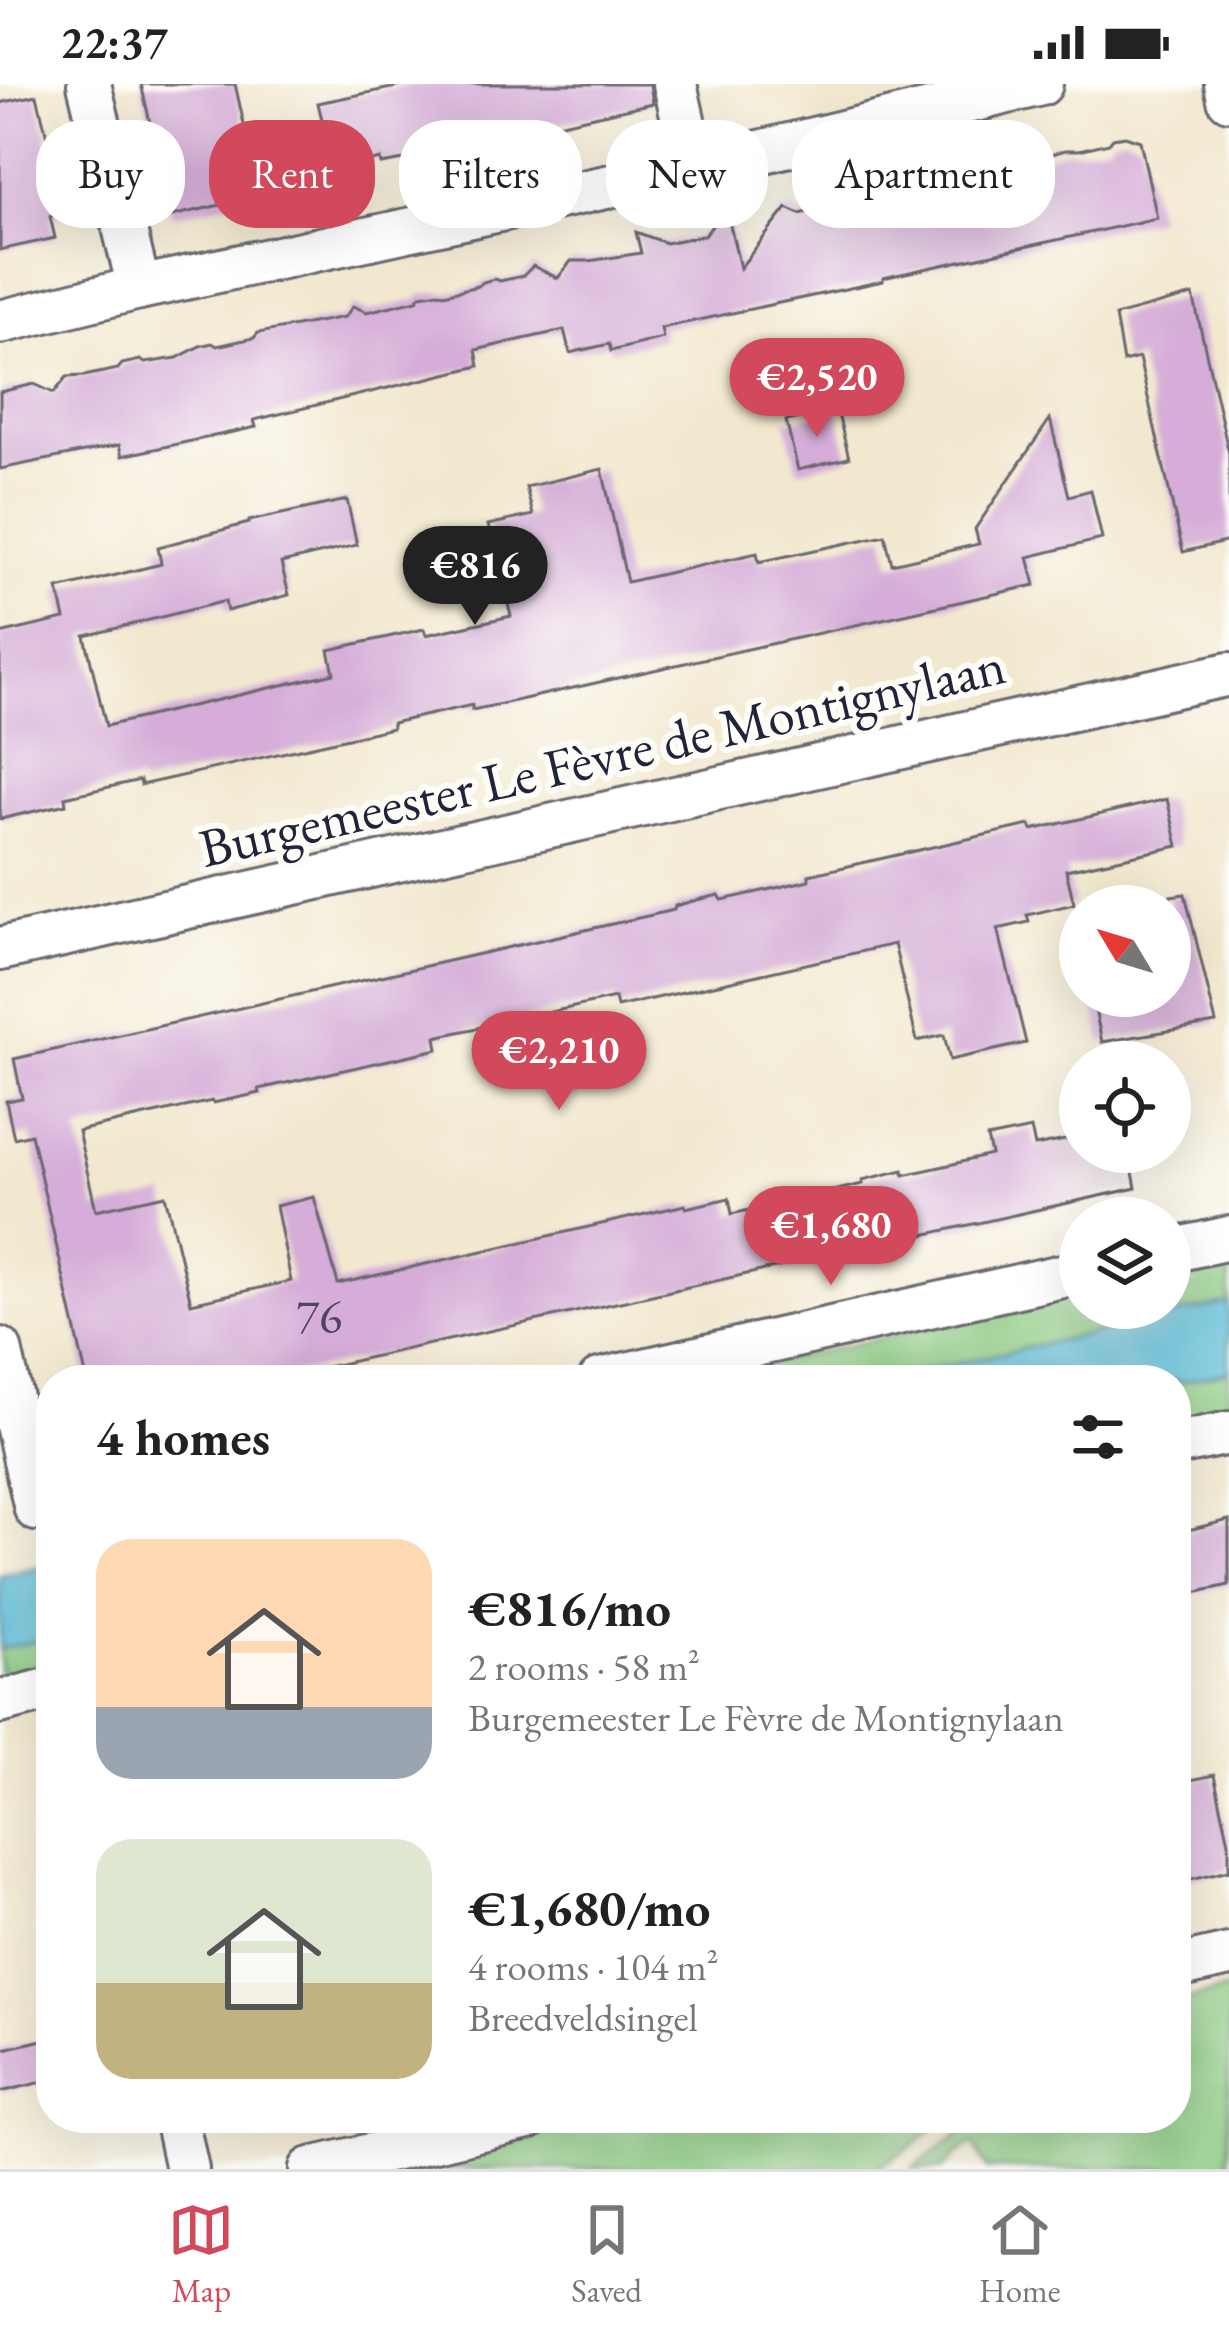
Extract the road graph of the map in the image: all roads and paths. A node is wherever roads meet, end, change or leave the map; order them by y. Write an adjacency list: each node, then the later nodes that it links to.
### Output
1 (89, 84): 9 (street)
2 (675, 84): 6 (street)
3 (1041, 84): 7 (street)
4 (1226, 84): 5 (street)
5 (1229, 99)
6 (683, 120)
7 (768, 150)
8 (606, 187): 9 (street)
9 (139, 288): 10 (street)
10 (0, 322)
11 (1229, 674): 12 (street, Burgemeester Le Fèvre de Montignylaan)
12 (0, 949)
13 (1229, 1238): 14 (street)
14 (1191, 1247)
15 (1059, 1277): 17 (street)
16 (0, 1349): 20 (street)
17 (667, 1365)
18 (1229, 1432): 19 (street)
19 (1191, 1441)
20 (29, 1511)
21 (36, 1694): 22 (street)
22 (0, 1702)
23 (1229, 1955): 24 (street)
24 (1191, 1964)
25 (179, 2133): 27 (street)
26 (465, 2133): 28 (street)
27 (187, 2169)
28 (311, 2169)

